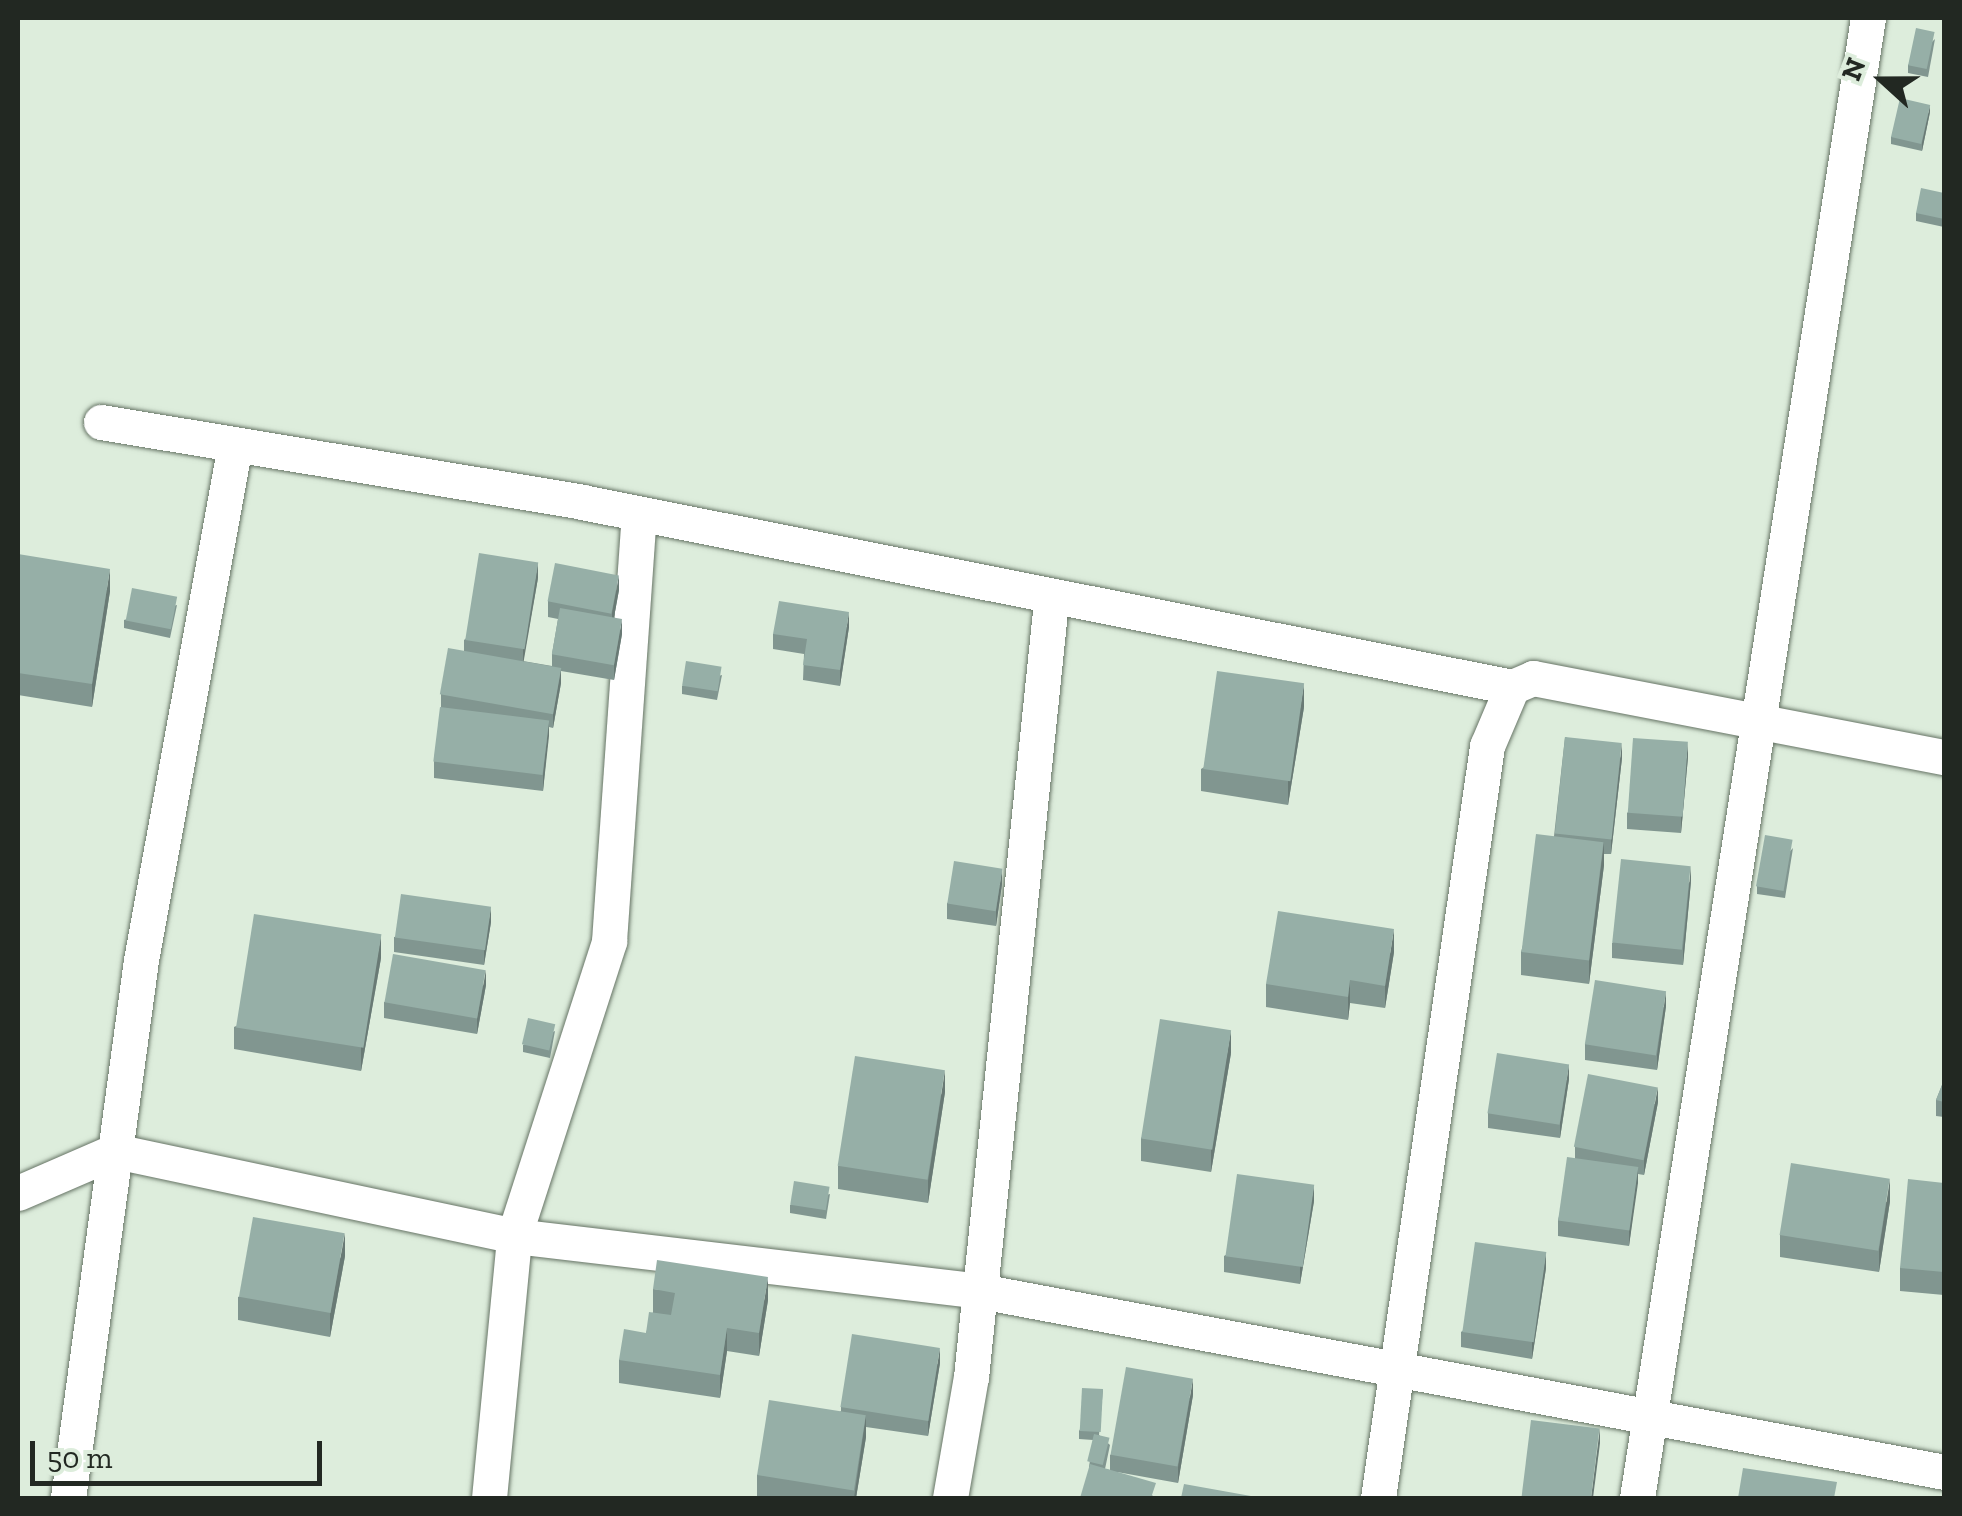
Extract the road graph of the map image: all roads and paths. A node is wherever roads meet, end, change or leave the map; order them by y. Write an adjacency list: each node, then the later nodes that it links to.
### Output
1 (1868, 18): 7 (street)
2 (102, 422): 3 (street)
3 (235, 445): 4 (street); 9 (street)
4 (639, 514): 5 (street); 11 (street)
5 (1051, 602): 6 (street); 12 (street)
6 (1512, 687): 7 (street); 13 (street)
7 (1755, 718): 8 (street); 14 (street)
8 (1944, 757)
9 (115, 1151): 10 (street); 11 (street); 16 (street)
10 (18, 1193)
11 (514, 1236): 12 (street); 17 (street)
12 (980, 1291): 13 (street); 18 (street)
13 (1397, 1373): 14 (street); 19 (street)
14 (1647, 1416): 15 (street); 20 (street)
15 (1944, 1472)
16 (68, 1498)
17 (488, 1498)
18 (950, 1498)
19 (1378, 1498)
20 (1637, 1498)

